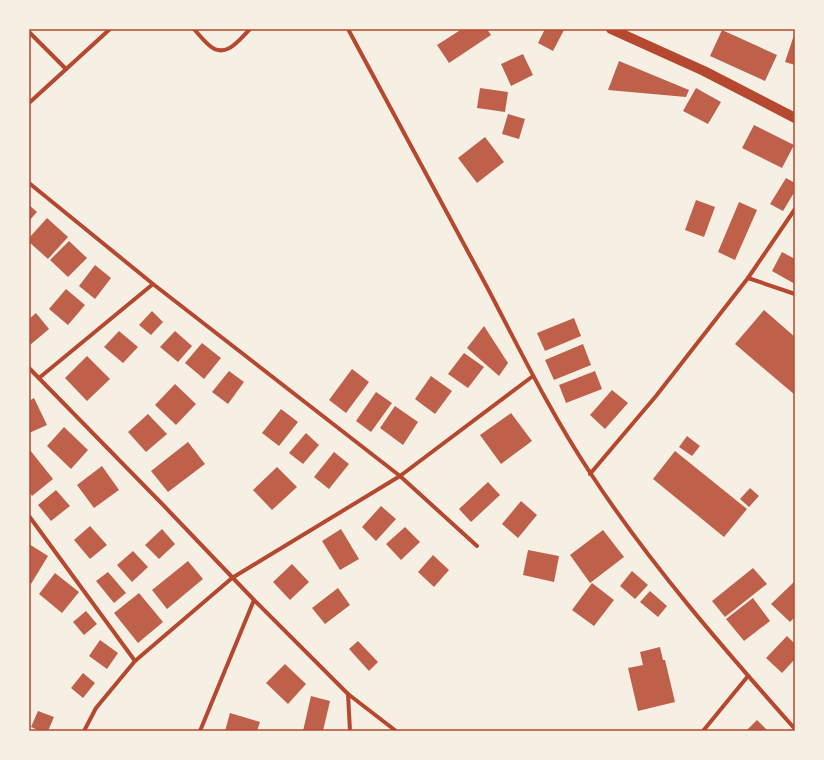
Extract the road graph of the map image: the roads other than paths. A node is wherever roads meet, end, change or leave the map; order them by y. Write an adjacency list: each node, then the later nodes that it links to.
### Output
1 (110, 29): 7 (street)
2 (194, 29): 3 (street)
3 (250, 29)
4 (348, 29): 16 (street)
5 (611, 29): 9 (main road)
6 (29, 32): 7 (street)
7 (66, 69): 8 (street)
8 (29, 103)
9 (795, 118)
10 (29, 183): 13 (street)
11 (795, 209): 12 (street)
12 (748, 278): 14 (street); 18 (street)
13 (153, 284): 17 (street); 19 (street)
14 (795, 294)
15 (29, 368): 17 (street)
16 (533, 376): 18 (street); 19 (street)
17 (39, 378): 22 (street)
18 (590, 474): 25 (street)
19 (400, 476): 21 (street); 22 (street)
20 (29, 516): 24 (street)
21 (476, 546)
22 (232, 578): 23 (street); 24 (street)
23 (254, 600): 26 (street); 29 (street)
24 (135, 661): 28 (street)
25 (748, 676): 27 (street); 32 (street)
26 (348, 694): 30 (street); 31 (street)
27 (795, 729)
28 (84, 731)
29 (200, 731)
30 (350, 731)
31 (396, 731)
32 (703, 731)

